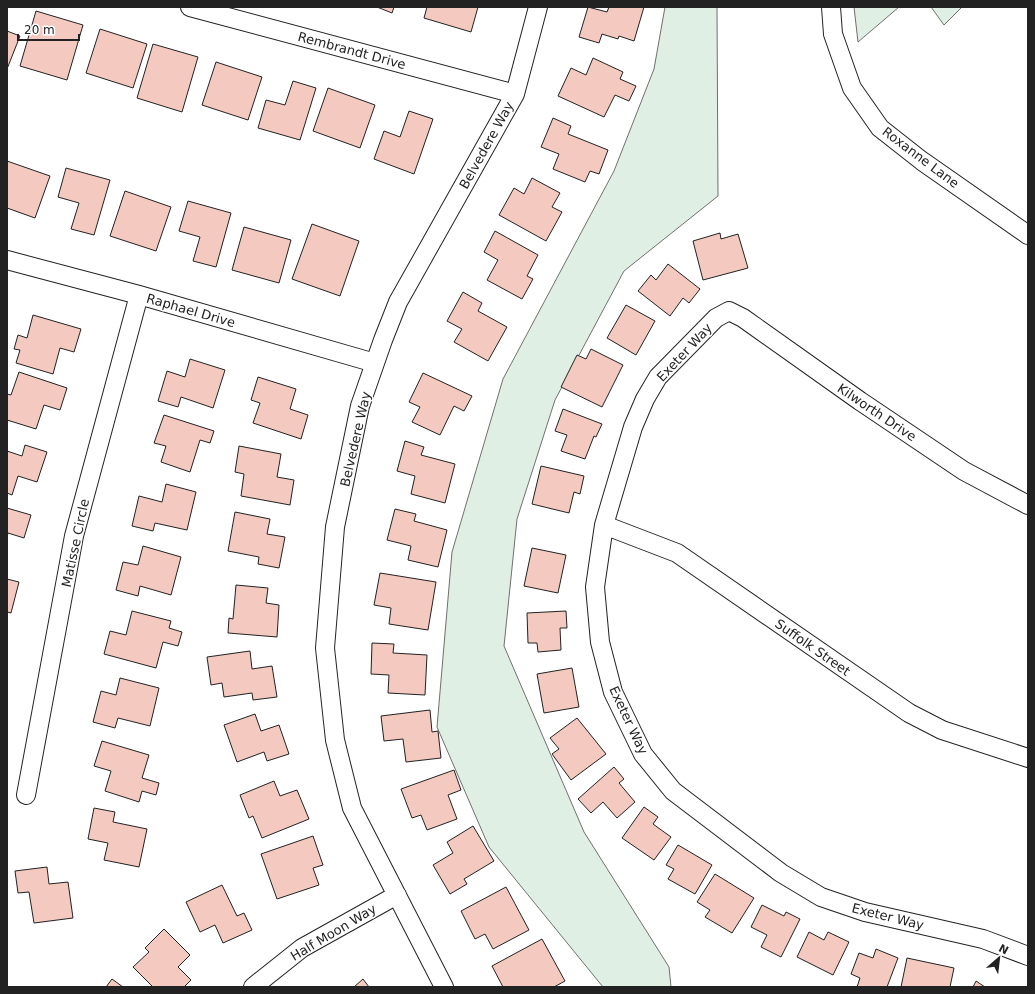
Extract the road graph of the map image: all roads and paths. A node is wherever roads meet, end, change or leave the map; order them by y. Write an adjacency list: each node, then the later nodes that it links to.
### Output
1 (190, 7): 4 (street, Rembrandt Drive)
2 (538, 7): 4 (street, Belvedere Way)
3 (831, 7): 5 (street, Roxanne Lane)
4 (514, 94): 9 (street, Belvedere Way)
5 (1028, 235)
6 (7, 260): 7 (street, Raphael Drive)
7 (139, 295): 9 (street, Raphael Drive); 13 (street, Matisse Circle)
8 (729, 311): 10 (street, Kilworth Drive); 11 (street, Exeter Way)
9 (375, 363): 14 (street, Belvedere Way)
10 (1028, 505)
11 (604, 525): 12 (street, Suffolk Street); 15 (street, Exeter Way)
12 (1028, 758)
13 (26, 795)
14 (397, 895): 16 (street, Half Moon Way); 17 (street, Belvedere Way)
15 (1028, 956)
16 (253, 987)
17 (444, 987)

